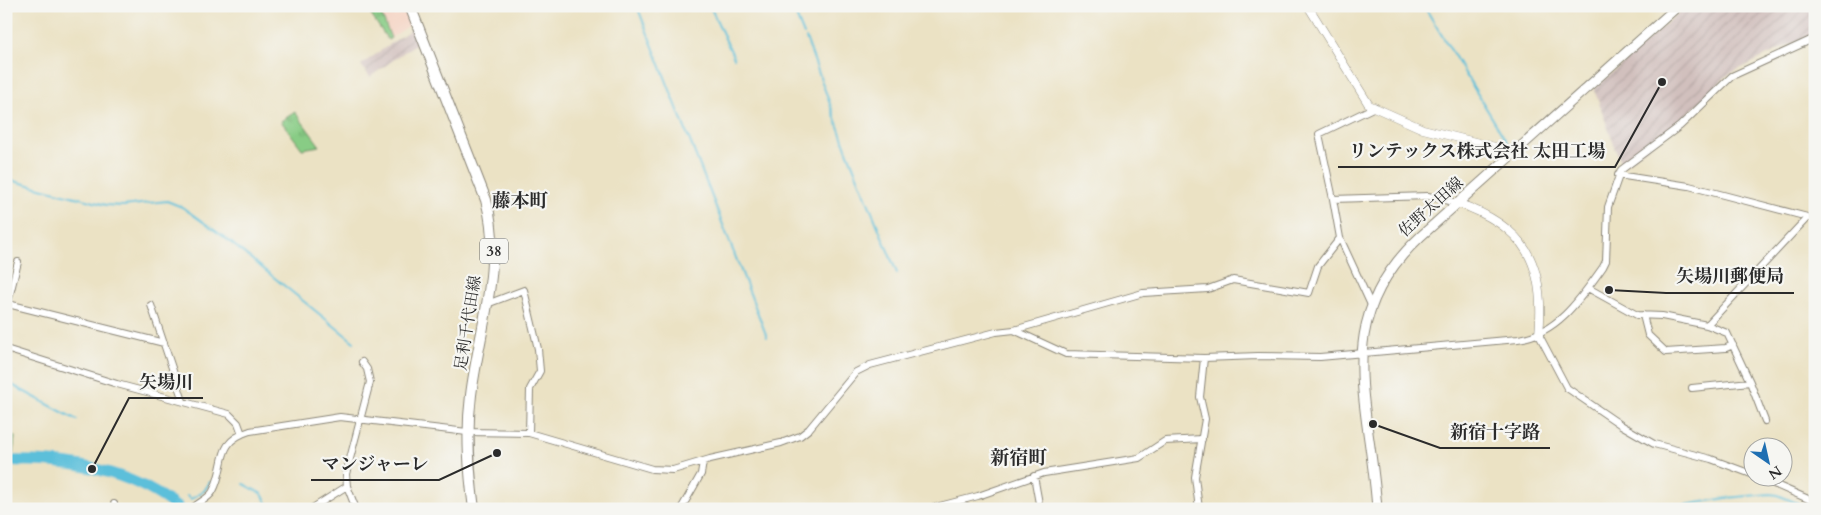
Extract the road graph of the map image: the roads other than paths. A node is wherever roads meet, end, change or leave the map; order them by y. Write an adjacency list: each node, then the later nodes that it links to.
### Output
1 (410, 6): 15 (main road, 足利千代田線 / 38)
2 (1308, 6): 5 (street)
3 (1678, 6): 6 (main road, 佐野太田線)
4 (1815, 38): 7 (street)
5 (1375, 107): 6 (street); 8 (street)
6 (1510, 156): 9 (main road, 佐野太田線)
7 (1618, 175): 10 (street); 14 (street)
8 (1333, 199): 9 (street); 12 (street)
9 (1457, 204): 17 (main road, 佐野太田線); 22 (street)
10 (1807, 218): 11 (street); 20 (street)
11 (1815, 219)
12 (1340, 238): 17 (street); 21 (street)
13 (18, 262): 18 (street)
14 (1588, 288): 19 (street); 22 (street)
15 (487, 304): 34 (main road, 足利千代田線 / 38); 35 (street)
16 (151, 305): 23 (street)
17 (1371, 305): 26 (main road, 佐野太田線)
18 (7, 307): 23 (street)
19 (1643, 315): 20 (street); 24 (street)
20 (1707, 325): 24 (street)
21 (1014, 330): 27 (street); 38 (street)
22 (1539, 335): 26 (street); 39 (street)
23 (164, 343): 31 (street)
24 (1733, 345): 29 (street)
25 (6, 349): 31 (street)
26 (1362, 354): 27 (street); 52 (main road, 佐野太田線)
27 (1204, 358): 37 (street)
28 (362, 362): 32 (street)
29 (1750, 382): 30 (street); 33 (street)
30 (1692, 388)
31 (183, 401): 36 (street)
32 (361, 418): 34 (street); 36 (street); 41 (street)
33 (1765, 421)
34 (467, 432): 35 (street); 47 (main road, 足利千代田線 / 38)
35 (529, 433): 38 (street)
36 (242, 434): 44 (street)
37 (1202, 439): 40 (street); 51 (street)
38 (703, 462): 48 (street)
39 (1744, 471)
40 (1034, 476): 49 (street); 50 (street)
41 (347, 486): 45 (street); 46 (street)
42 (1783, 488): 43 (street)
43 (1815, 502)
44 (192, 509)
45 (311, 509)
46 (356, 509)
47 (474, 509)
48 (681, 509)
49 (928, 509)
50 (1040, 509)
51 (1199, 509)
52 (1378, 509)

